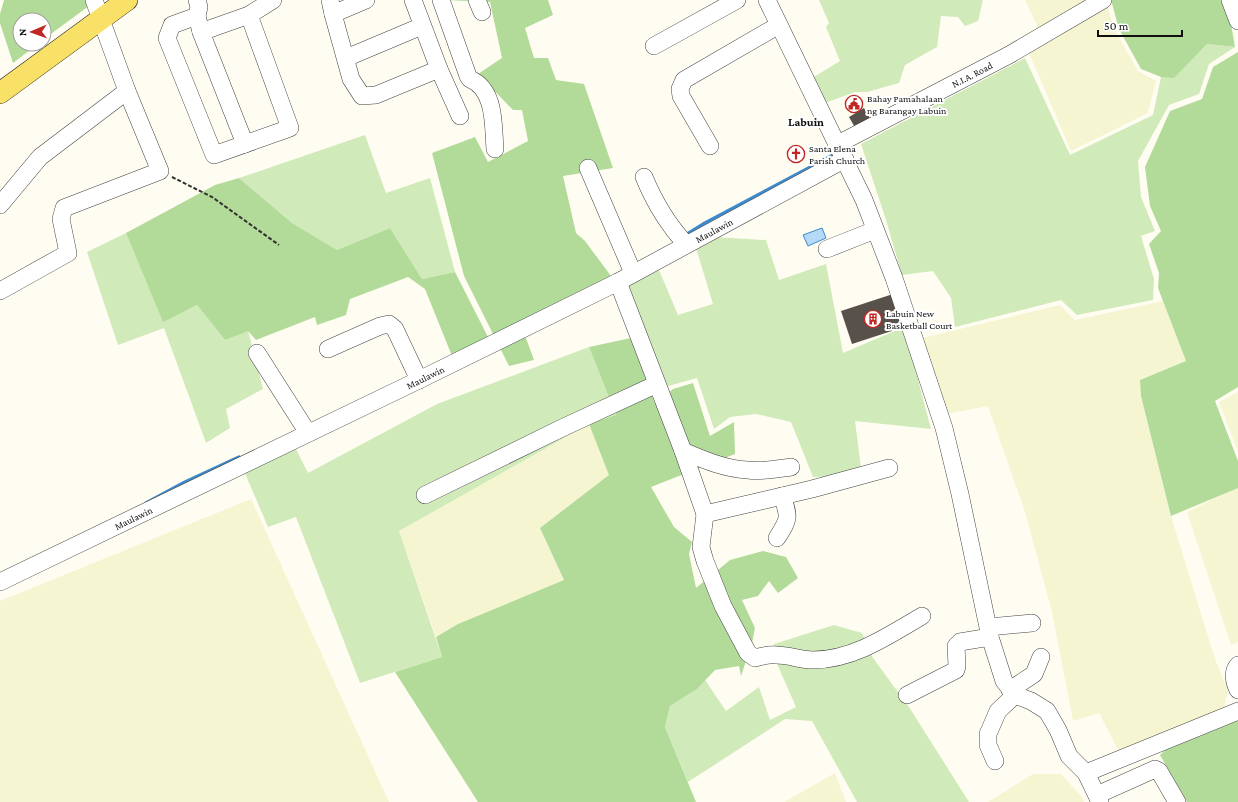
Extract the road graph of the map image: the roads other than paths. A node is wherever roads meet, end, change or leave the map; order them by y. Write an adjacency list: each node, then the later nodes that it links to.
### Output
1 (126, 0): 11 (main road)
2 (273, 0): 12 (street)
3 (366, 0): 10 (street)
4 (413, 0): 16 (street)
5 (441, 0): 26 (street)
6 (737, 0): 17 (street)
7 (768, 0): 15 (street)
8 (1103, 0): 24 (street, N.I.A. Road)
9 (1230, 0): 14 (street)
10 (331, 7): 18 (street)
11 (97, 9): 20 (street); 21 (main road)
12 (249, 15): 13 (street); 23 (street)
13 (198, 16): 23 (street); 23 (street)
14 (1238, 22)
15 (778, 25): 24 (street); 25 (street)
16 (422, 26): 18 (street); 19 (street)
17 (654, 46)
18 (346, 58): 19 (street)
19 (439, 69): 22 (street)
20 (127, 91): 30 (street); 36 (street)
21 (0, 92)
22 (460, 116)
23 (245, 144)
24 (838, 144): 28 (street)
25 (710, 146)
26 (495, 149)
27 (588, 168): 34 (street)
28 (845, 171): 31 (street); 32 (street, Maulawin)
29 (644, 177): 32 (street)
30 (0, 205)
31 (875, 230): 33 (street); 52 (street)
32 (686, 244): 34 (street, Maulawin)
33 (827, 249)
34 (633, 273): 35 (street, Maulawin)
35 (618, 282): 39 (street, Maulawin); 40 (street)
36 (0, 291)
37 (328, 349): 39 (street)
38 (257, 353): 41 (street)
39 (419, 380): 41 (street, Maulawin)
40 (657, 384): 42 (street); 45 (street)
41 (308, 432): 49 (street, Maulawin)
42 (683, 451): 43 (street); 47 (street)
43 (791, 467)
44 (889, 468): 46 (street)
45 (425, 494)
46 (782, 496): 47 (street); 48 (street)
47 (704, 514): 50 (street)
48 (777, 538)
49 (0, 582)
50 (922, 616)
51 (1032, 623): 52 (street)
52 (990, 632): 56 (street); 57 (street)
53 (1041, 658): 56 (street)
54 (1238, 665): 55 (street)
55 (1238, 690)
56 (1013, 692): 59 (street); 60 (street)
57 (907, 695)
58 (1238, 712): 60 (street)
59 (995, 761)
60 (1086, 773): 61 (street)
61 (1099, 799): 62 (street)
62 (1177, 802)

